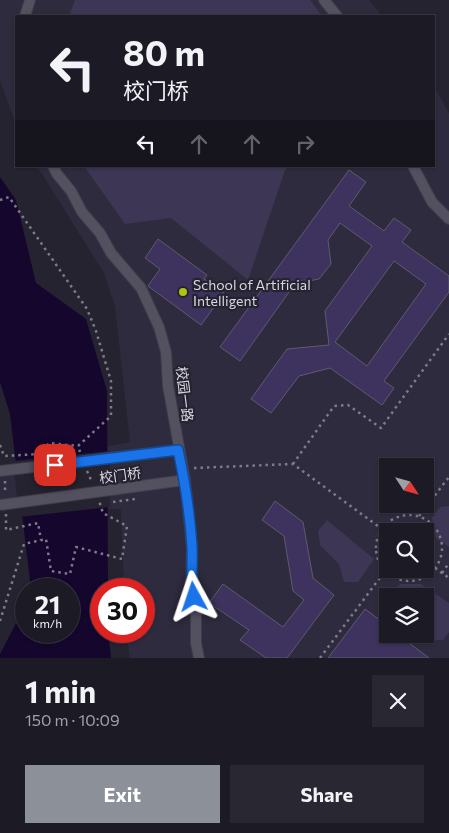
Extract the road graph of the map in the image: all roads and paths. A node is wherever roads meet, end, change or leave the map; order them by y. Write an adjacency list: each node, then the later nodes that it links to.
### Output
1 (30, 0): 3 (street)
2 (324, 0): 4 (street)
3 (25, 15)
4 (336, 15)
5 (54, 167): 12 (street, 校园一路)
6 (414, 167): 8 (street)
7 (0, 200): 11 (path)
8 (449, 219)
9 (449, 334): 15 (path)
10 (0, 445): 11 (path)
11 (78, 446): 13 (path)
12 (178, 450): 16 (street, 校园一路); 17 (street, 校门桥, bridge)
13 (81, 454)
14 (84, 463): 20 (path)
15 (293, 464): 16 (path); 25 (path)
16 (182, 469): 19 (street, 校园一路)
17 (0, 471)
18 (449, 477): 23 (path)
19 (185, 480): 22 (street, 校门桥, bridge); 37 (street, 校园一路)
20 (94, 488)
21 (97, 496): 35 (path)
22 (0, 505)
23 (419, 516): 24 (path); 29 (path)
24 (387, 523)
25 (379, 527)
26 (379, 534): 27 (path)
27 (379, 563)
28 (449, 563): 30 (path)
29 (435, 568): 30 (path)
30 (442, 573): 34 (path)
31 (380, 578): 38 (path)
32 (394, 578): 33 (path)
33 (422, 578)
34 (449, 578)
35 (2, 609): 36 (path)
36 (0, 621)
37 (199, 658)
38 (320, 658)

